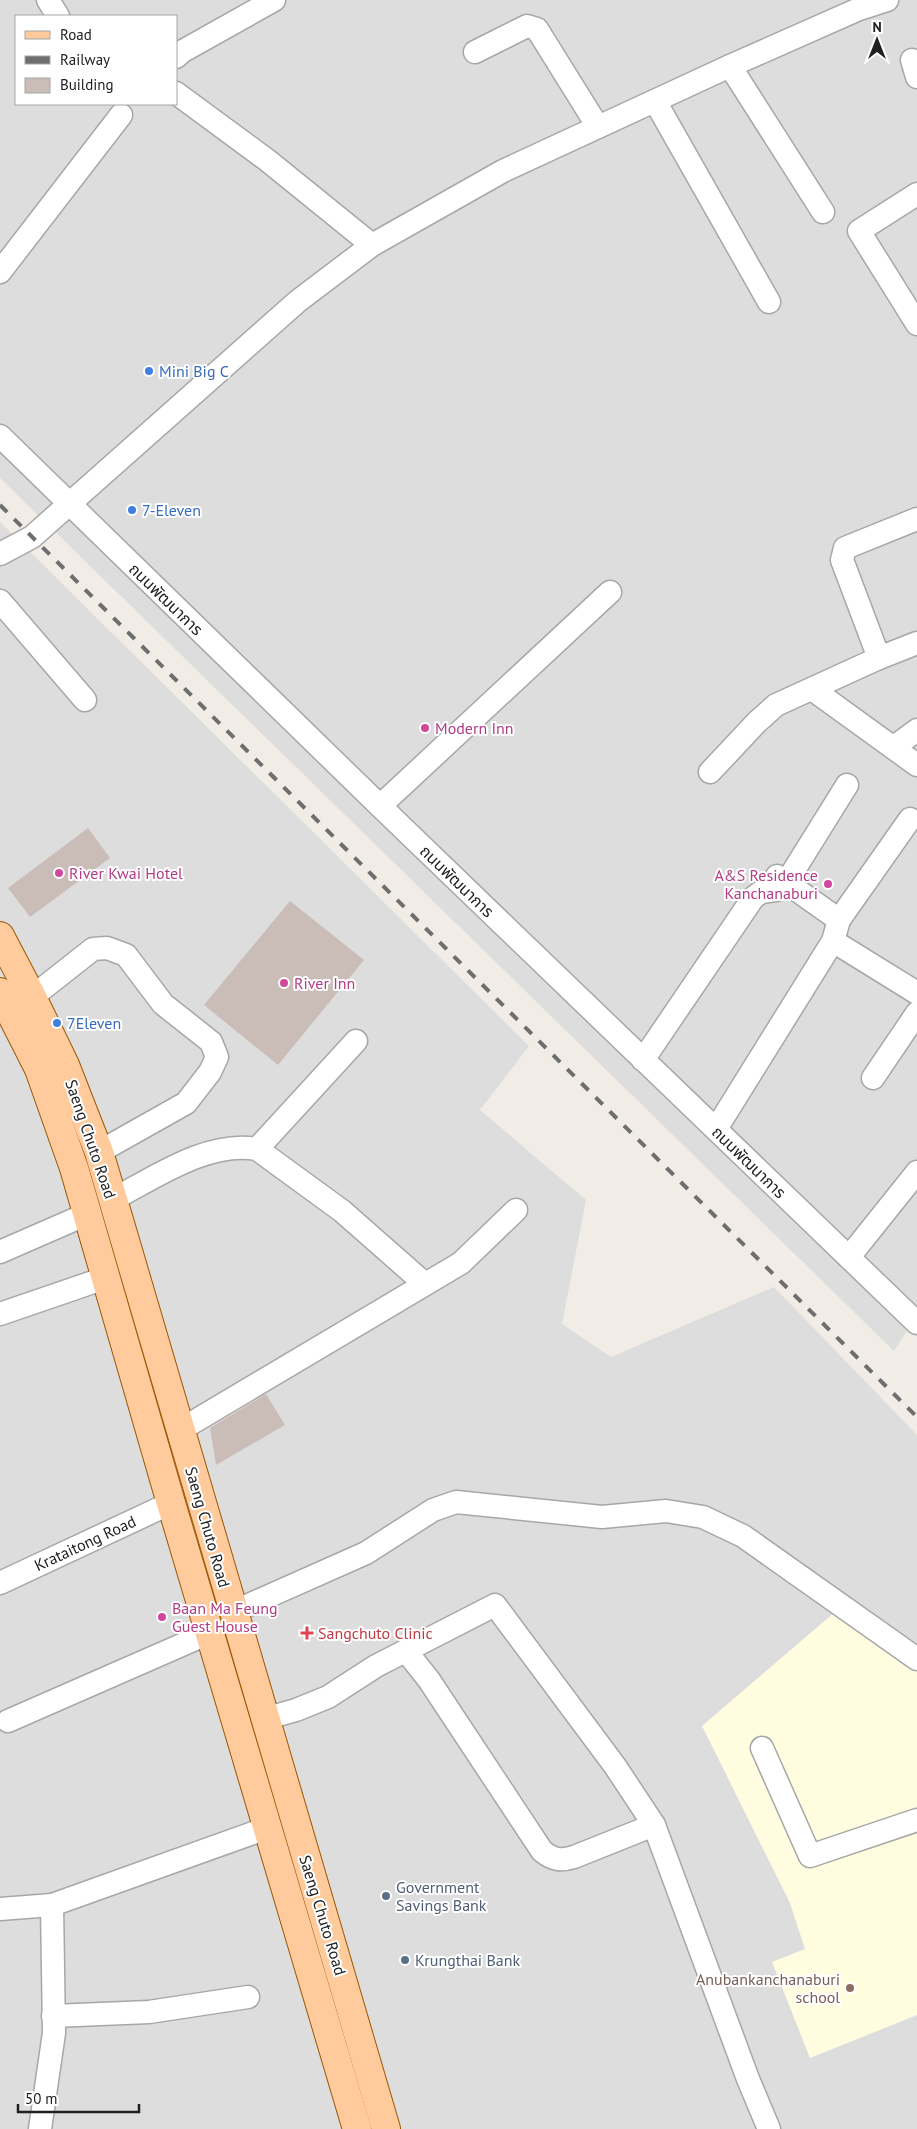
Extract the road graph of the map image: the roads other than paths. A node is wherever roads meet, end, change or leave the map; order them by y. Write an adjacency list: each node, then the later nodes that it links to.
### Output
1 (48, 0): 4 (street)
2 (274, 0): 6 (street)
3 (887, 0): 7 (street)
4 (57, 15)
5 (475, 52): 11 (street)
6 (178, 55)
7 (730, 66): 9 (street); 13 (street)
8 (178, 94): 14 (street)
9 (654, 101): 11 (street); 16 (street)
10 (121, 116): 15 (street)
11 (598, 127): 14 (street)
12 (917, 194): 17 (street)
13 (823, 212)
14 (372, 245): 19 (street)
15 (0, 272)
16 (769, 302)
17 (917, 324)
18 (0, 436): 19 (street, ถนนพัฒนาการ)
19 (69, 504): 21 (street); 33 (street, ถนนพัฒนาการ)
20 (917, 518): 25 (street)
21 (0, 554)
22 (610, 592): 33 (street)
23 (0, 601): 27 (street)
24 (917, 643): 25 (street)
25 (879, 658): 26 (street)
26 (812, 689): 29 (street); 31 (street)
27 (85, 700)
28 (917, 730): 29 (street)
29 (894, 747): 30 (street)
30 (917, 765)
31 (710, 772)
32 (847, 785): 35 (street)
33 (380, 806): 43 (street, ถนนพัฒนาการ)
34 (910, 819): 36 (street)
35 (782, 880): 36 (street); 43 (street)
36 (839, 920): 38 (street)
37 (0, 936): 40 (main road, Saeng Chuto Road)
38 (833, 941): 39 (street); 45 (street)
39 (917, 993)
40 (14, 999): 47 (main road, Saeng Chuto Road); 47 (street); 51 (main road, Saeng Chuto Road)
41 (917, 1013): 44 (street)
42 (356, 1041): 46 (street)
43 (643, 1060): 45 (street, ถนนพัฒนาการ)
44 (873, 1078)
45 (716, 1130): 53 (street, ถนนพัฒนาการ)
46 (257, 1148): 49 (street); 55 (street)
47 (99, 1152): 49 (main road, Saeng Chuto Road)
48 (917, 1172): 53 (street)
49 (112, 1200): 58 (main road, Saeng Chuto Road)
50 (516, 1210): 55 (street)
51 (87, 1214): 52 (street); 54 (main road, Saeng Chuto Road)
52 (0, 1252)
53 (849, 1257): 57 (street, ถนนพัฒนาการ)
54 (105, 1278): 56 (street); 59 (main road, Saeng Chuto Road)
55 (425, 1284): 58 (street)
56 (0, 1314)
57 (917, 1323)
58 (180, 1430): 61 (main road, Saeng Chuto Road)
59 (171, 1503): 60 (street, Krataitong Road); 62 (main road, Saeng Chuto Road)
60 (0, 1583)
61 (233, 1612): 64 (street); 65 (main road, Saeng Chuto Road)
62 (209, 1632): 66 (street); 70 (main road, Saeng Chuto Road)
63 (406, 1651): 65 (street); 69 (street); 69 (street)
64 (917, 1659)
65 (264, 1719): 77 (main road, Saeng Chuto Road)
66 (8, 1721)
67 (762, 1748): 68 (street)
68 (917, 1820)
69 (654, 1825): 78 (street)
70 (267, 1828): 71 (street); 76 (main road, Saeng Chuto Road)
71 (52, 1905): 72 (street); 74 (street)
72 (0, 1909)
73 (248, 1997): 74 (street)
74 (53, 2016): 75 (street)
75 (40, 2129)
76 (357, 2129)
77 (386, 2129)
78 (770, 2129)

